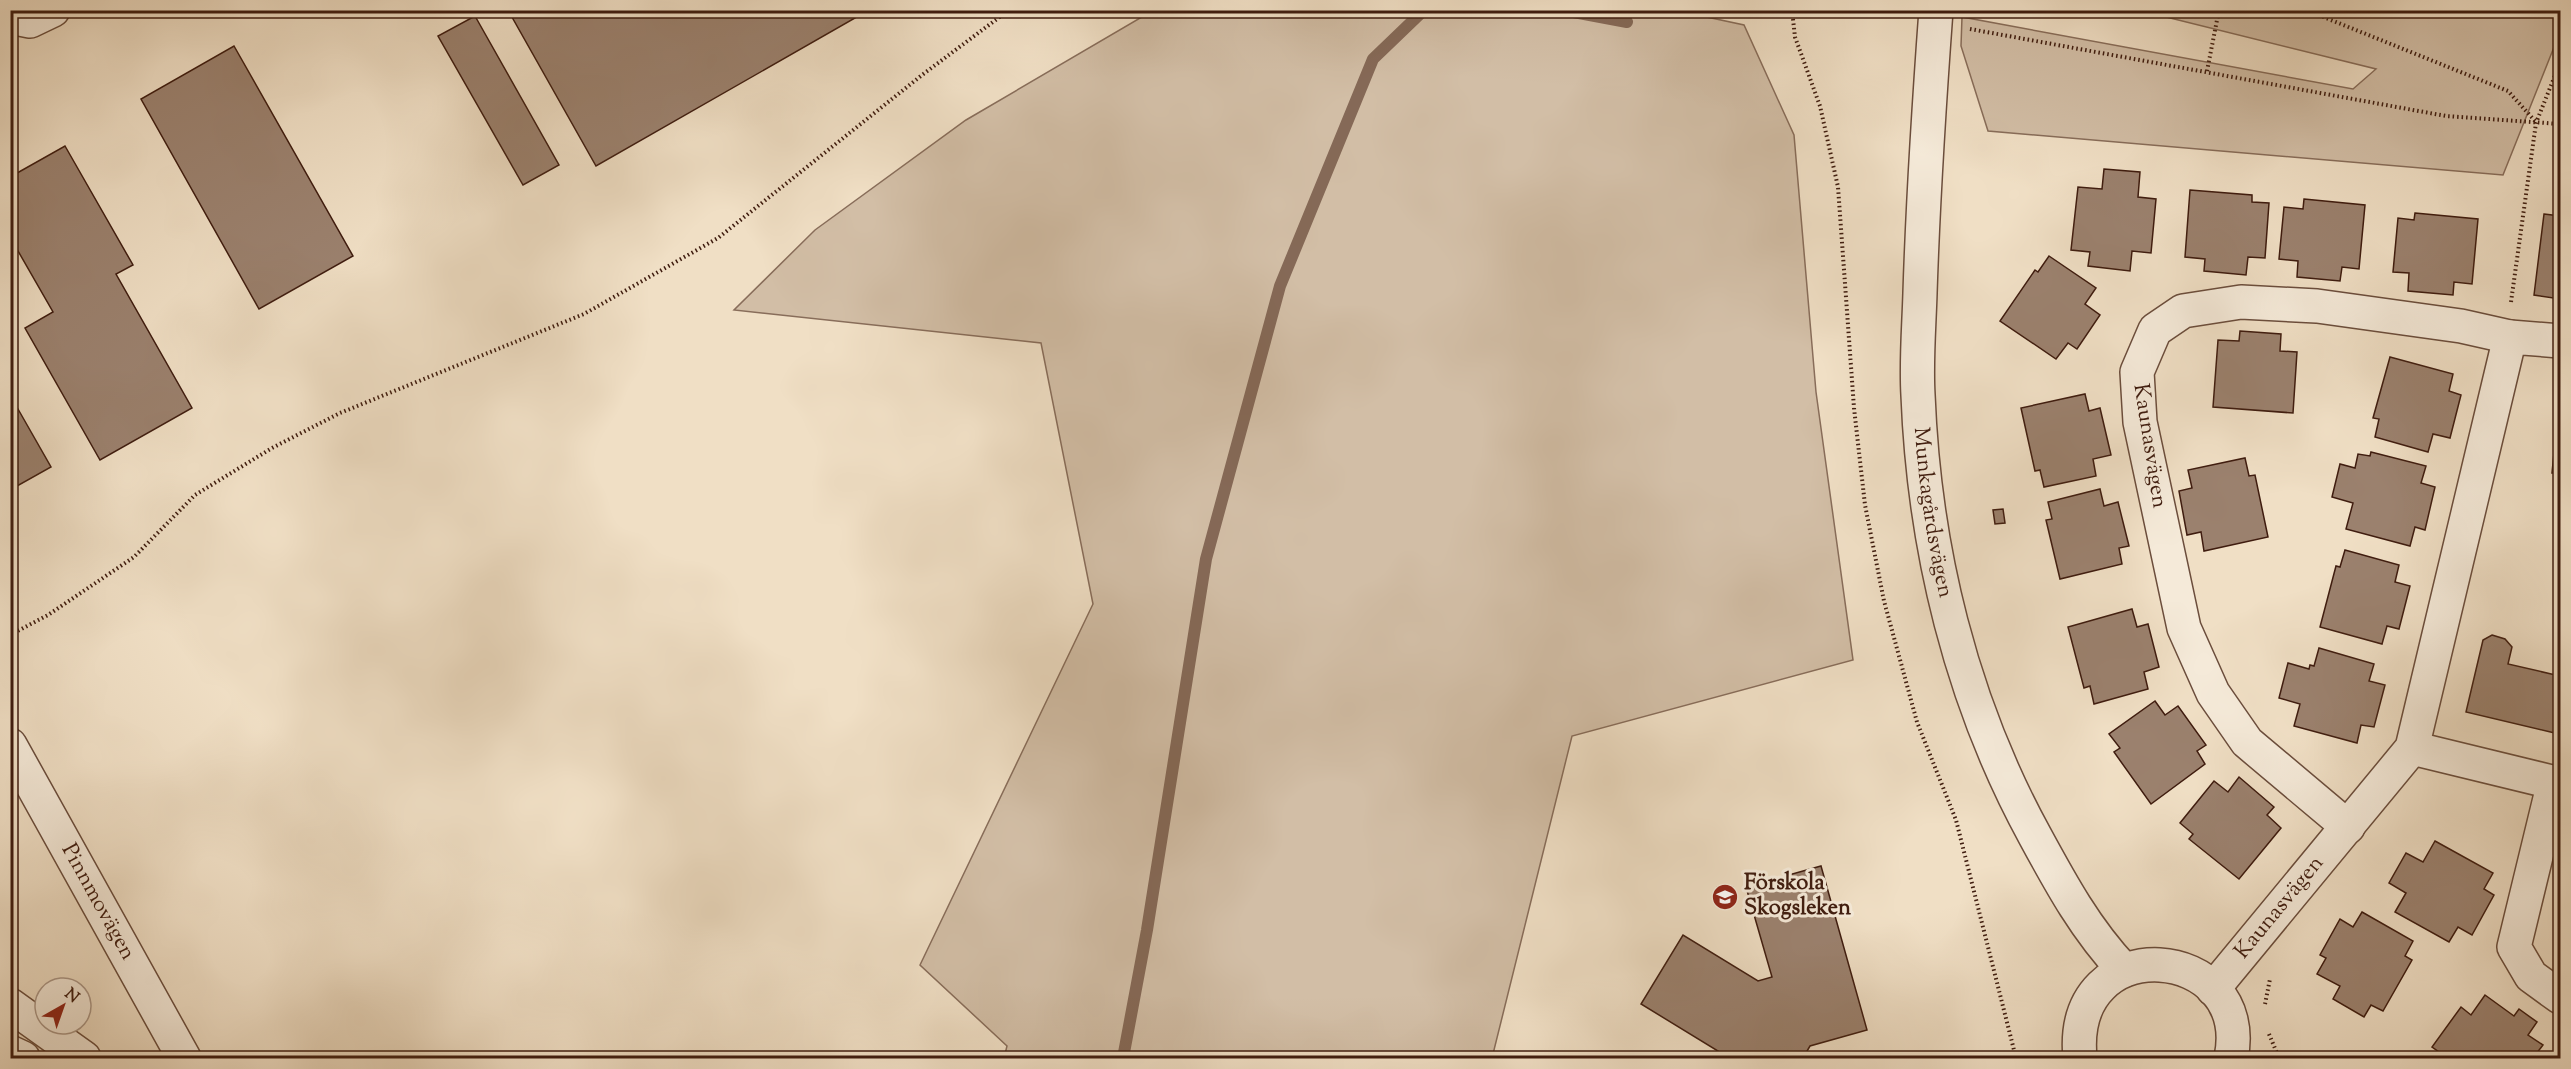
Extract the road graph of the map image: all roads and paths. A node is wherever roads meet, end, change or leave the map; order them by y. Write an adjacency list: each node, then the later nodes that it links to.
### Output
1 (53, 10): 9 (street)
2 (1009, 10): 17 (path)
3 (1792, 10): 33 (path)
4 (1875, 10): 8 (path)
5 (1936, 10): 22 (street, Munkagårdsvägen)
6 (2219, 10): 12 (path)
7 (2306, 10): 13 (path)
8 (1902, 16)
9 (10, 17)
10 (1966, 28): 12 (path)
11 (2560, 63): 13 (path)
12 (2207, 71): 13 (path)
13 (2536, 123): 14 (path); 15 (path)
14 (2560, 124)
15 (2510, 336): 16 (street, Kaunasvägen); 19 (street, Kaunasvägen); 21 (street, Kaunasvägen)
16 (2560, 341)
17 (10, 635)
18 (10, 745): 32 (street, Pinnmovägen)
19 (2412, 748): 20 (street); 21 (street, Kaunasvägen)
20 (2557, 783): 25 (street)
21 (2348, 828): 24 (street, Kaunasvägen)
22 (2124, 970): 24 (street); 34 (street)
23 (2271, 973): 27 (path)
24 (2213, 989): 35 (street)
25 (2560, 996)
26 (10, 1005): 31 (street)
27 (2265, 1013)
28 (2268, 1031): 36 (path)
29 (10, 1052): 30 (street)
30 (23, 1059)
31 (84, 1059)
32 (184, 1059)
33 (2016, 1059)
34 (2080, 1059)
35 (2231, 1059)
36 (2279, 1059)

